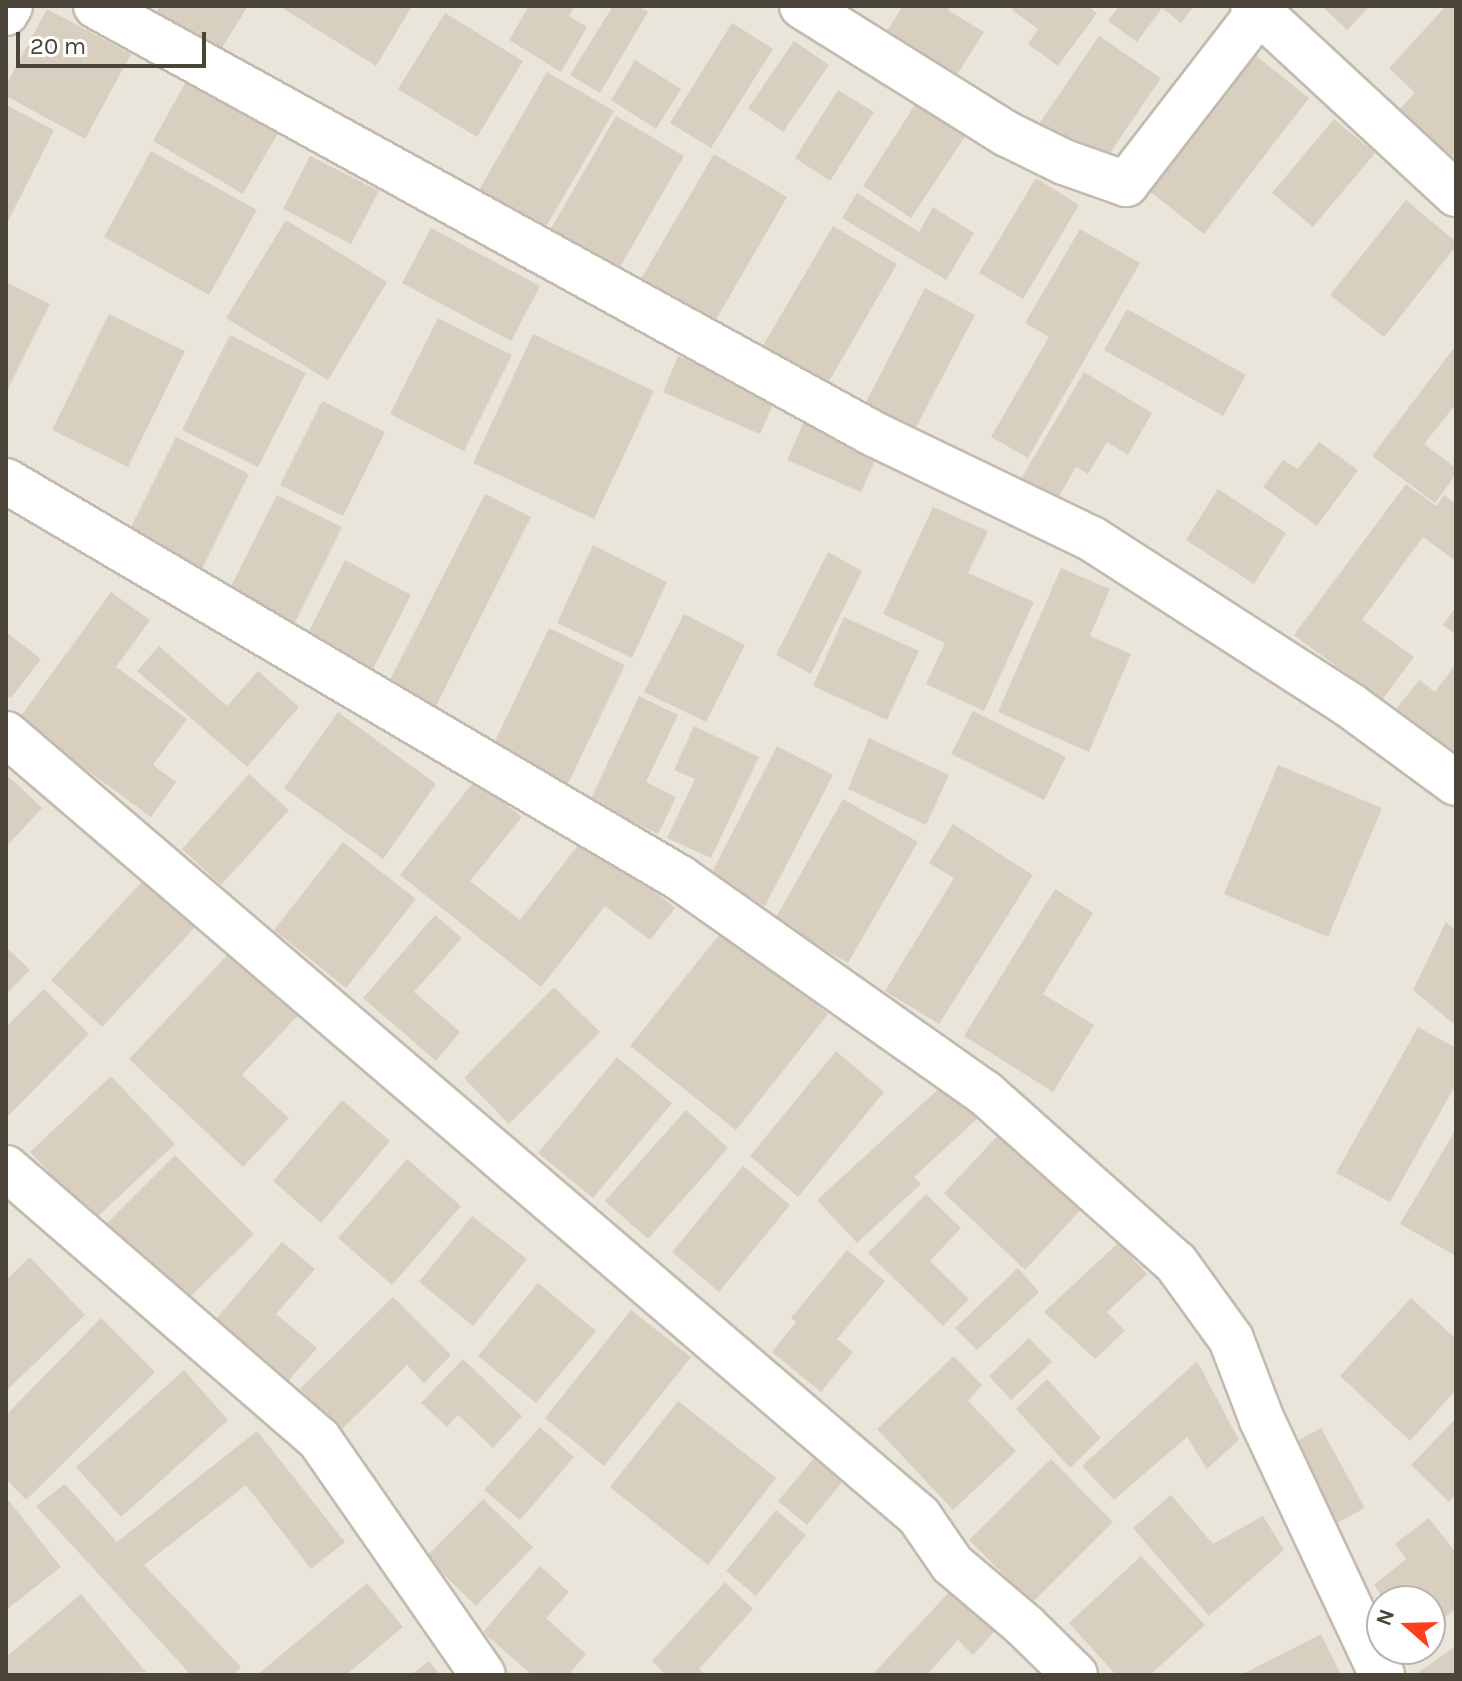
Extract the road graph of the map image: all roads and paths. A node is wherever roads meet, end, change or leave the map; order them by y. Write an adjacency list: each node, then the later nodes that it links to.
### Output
1 (10, 6): 5 (street)
2 (96, 6): 9 (street)
3 (802, 6): 4 (street)
4 (1256, 9): 6 (street)
5 (6, 13)
6 (1456, 194)
7 (6, 481): 13 (street)
8 (6, 734): 12 (street)
9 (1456, 783)
10 (6, 1168): 11 (street)
11 (483, 1675)
12 (1075, 1675)
13 (1382, 1675)

